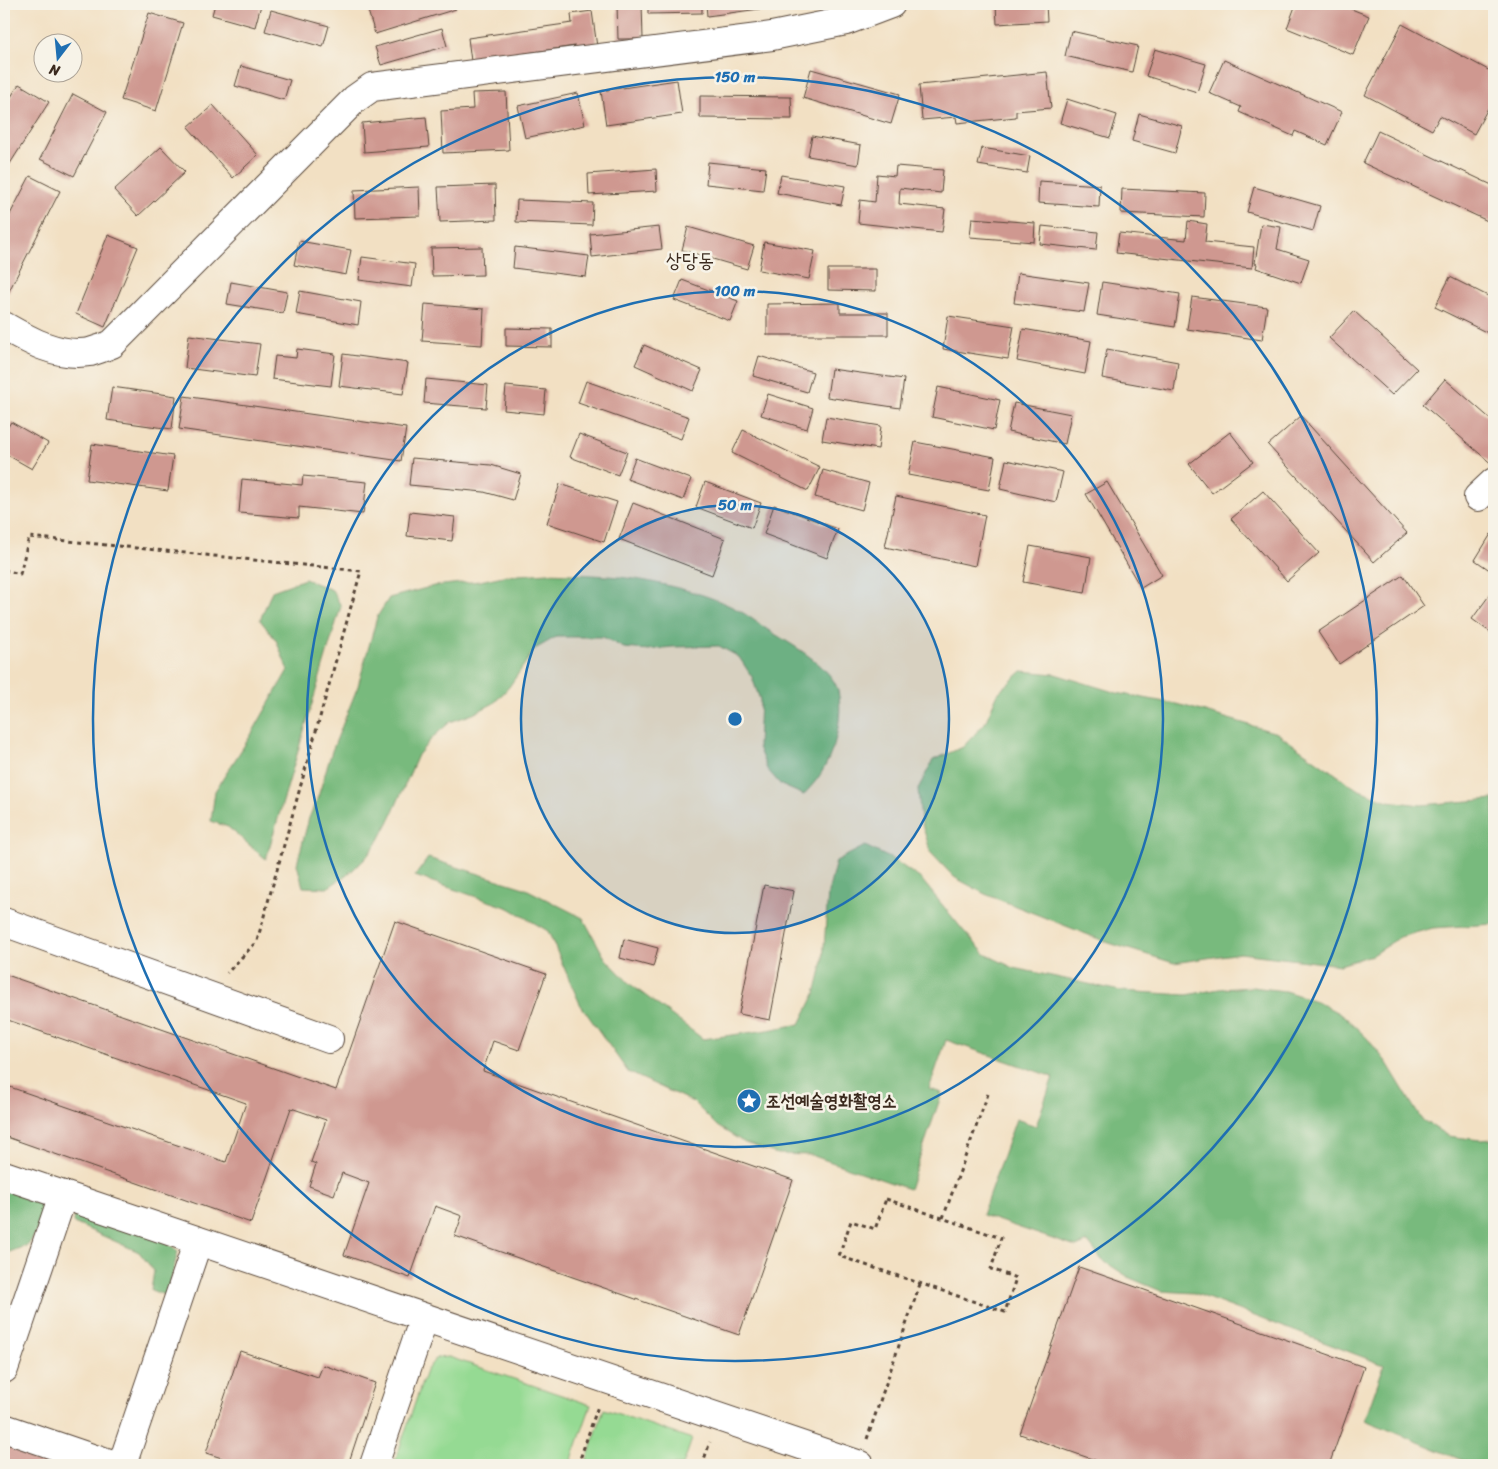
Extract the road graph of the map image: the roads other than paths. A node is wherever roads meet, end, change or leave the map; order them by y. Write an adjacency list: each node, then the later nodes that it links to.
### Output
1 (891, 4): 2 (street)
2 (4, 326)
3 (4, 922): 4 (street)
4 (329, 1040)
5 (4, 1175): 6 (street)
6 (63, 1195): 7 (street); 9 (street)
7 (198, 1241): 8 (street); 12 (street)
8 (424, 1318): 13 (street); 14 (street)
9 (4, 1369)
10 (4, 1428): 11 (street)
11 (112, 1465)
12 (122, 1465)
13 (374, 1465)
14 (859, 1465)

